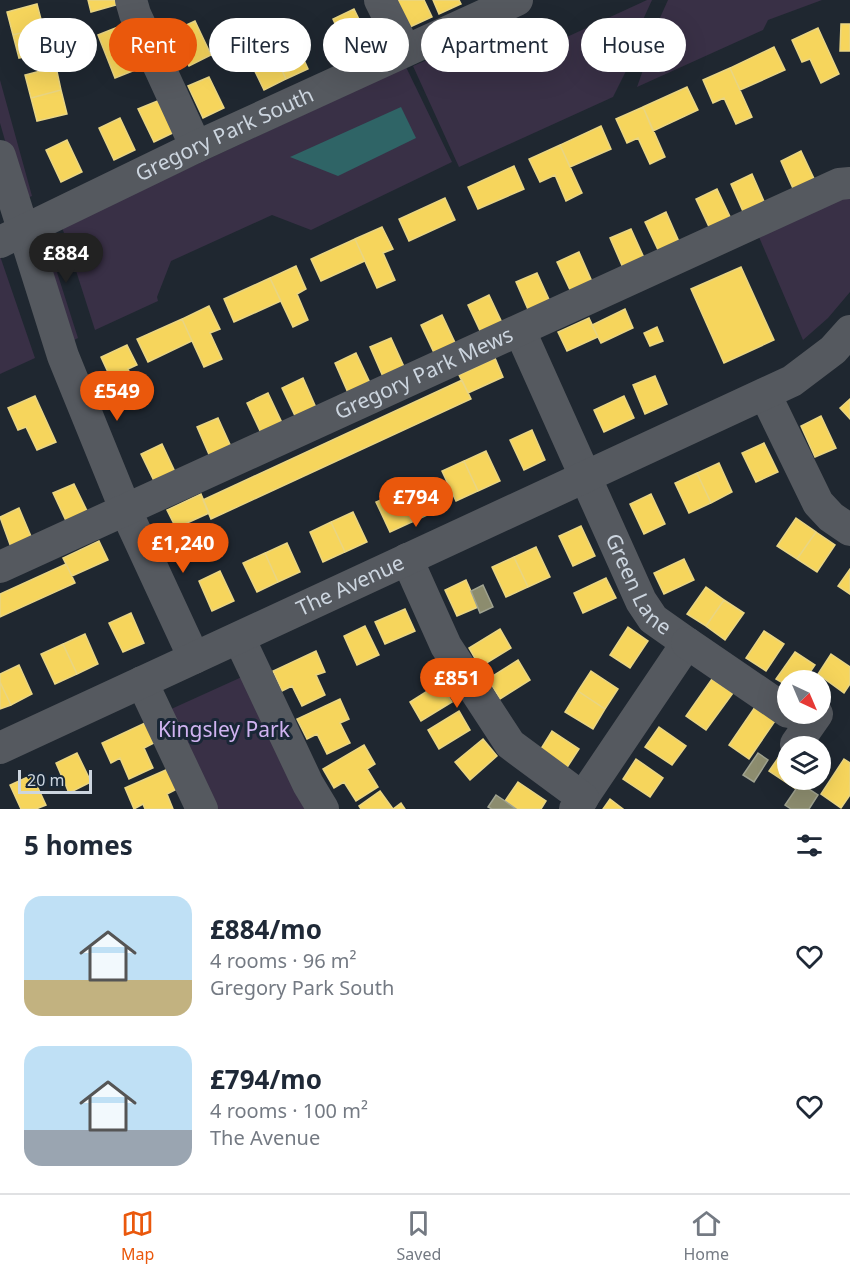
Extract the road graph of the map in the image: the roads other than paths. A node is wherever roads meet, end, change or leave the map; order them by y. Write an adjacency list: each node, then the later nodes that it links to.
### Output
1 (131, 0): 7 (street)
2 (380, 0): 4 (street)
3 (516, 0): 5 (street, Gregory Park South)
4 (389, 18)
5 (409, 48)
6 (358, 72): 7 (street, Gregory Park South)
7 (196, 147): 10 (street, Gregory Park South)
8 (0, 156): 10 (street)
9 (850, 183): 11 (street, Gregory Park Mews)
10 (11, 236): 15 (street)
11 (520, 331): 14 (street, Green Lane); 15 (street, Gregory Park Mews)
12 (850, 331): 13 (street, The Avenue)
13 (765, 394): 14 (street, The Avenue); 16 (street)
14 (586, 477): 17 (street, The Avenue); 20 (street, Green Lane)
15 (126, 511): 18 (street, Gregory Park Mews); 21 (street)
16 (850, 530)
17 (407, 559): 19 (street, The Avenue); 25 (street)
18 (0, 567)
19 (238, 638): 21 (street, The Avenue); 27 (street)
20 (687, 643): 23 (street); 25 (street, Green Lane)
21 (195, 658): 22 (street, The Avenue)
22 (142, 682): 24 (street, The Avenue); 26 (street)
23 (777, 706)
24 (0, 748)
25 (579, 804)
26 (202, 809)
27 (323, 809)

